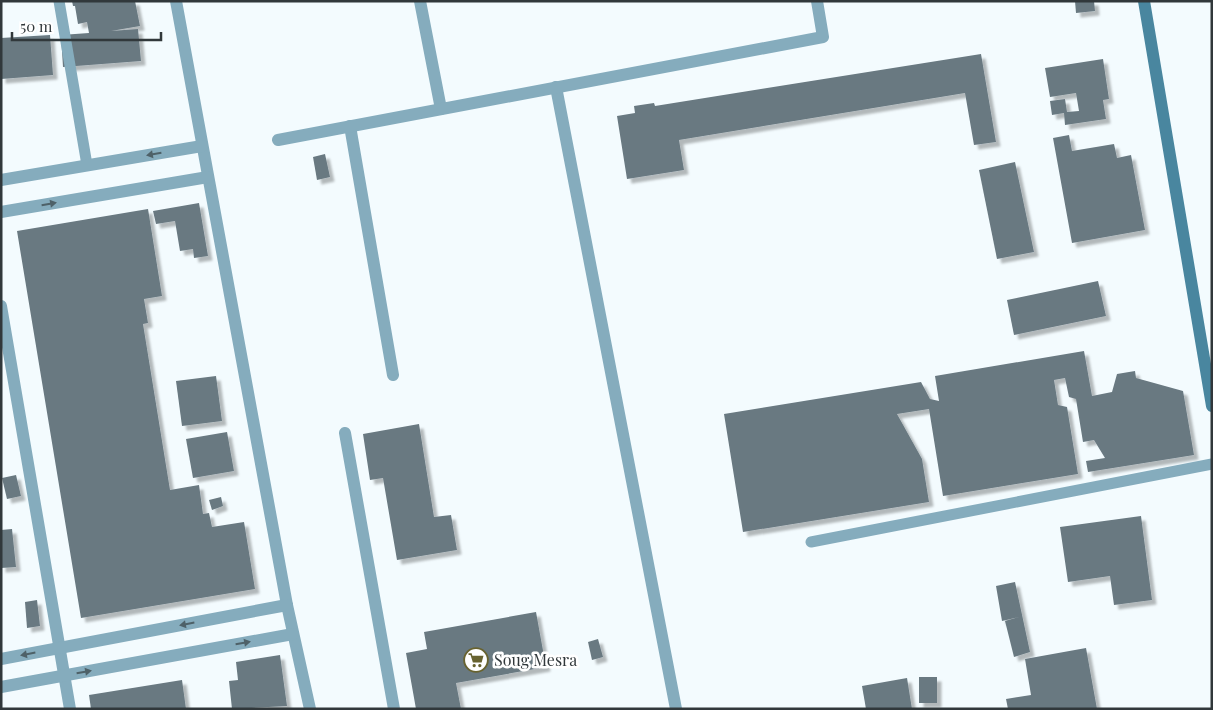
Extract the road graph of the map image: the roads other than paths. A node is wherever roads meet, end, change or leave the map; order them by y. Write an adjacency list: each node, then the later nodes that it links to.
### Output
1 (59, 1): 11 (lane)
2 (176, 1): 10 (street)
3 (420, 1): 7 (street)
4 (817, 1): 6 (street)
5 (1144, 1): 17 (main road)
6 (556, 87): 7 (street); 30 (street)
7 (441, 109): 8 (street)
8 (350, 126): 9 (street); 16 (street)
9 (278, 140)
10 (202, 146): 11 (street, one-way to 11); 12 (street)
11 (87, 165): 13 (street)
12 (208, 177): 14 (street, one-way to 12); 21 (street)
13 (1, 180)
14 (1, 212)
15 (1, 306): 23 (street)
16 (393, 375)
17 (1212, 406)
18 (345, 433): 29 (street)
19 (1212, 464): 20 (lane)
20 (811, 542)
21 (287, 605): 22 (street); 23 (street, one-way to 23)
22 (293, 634): 25 (street, one-way to 22); 28 (street)
23 (59, 648): 24 (street, one-way to 24); 25 (street)
24 (1, 659)
25 (64, 675): 26 (street); 27 (street)
26 (1, 687)
27 (70, 709)
28 (310, 709)
29 (394, 709)
30 (676, 709)

